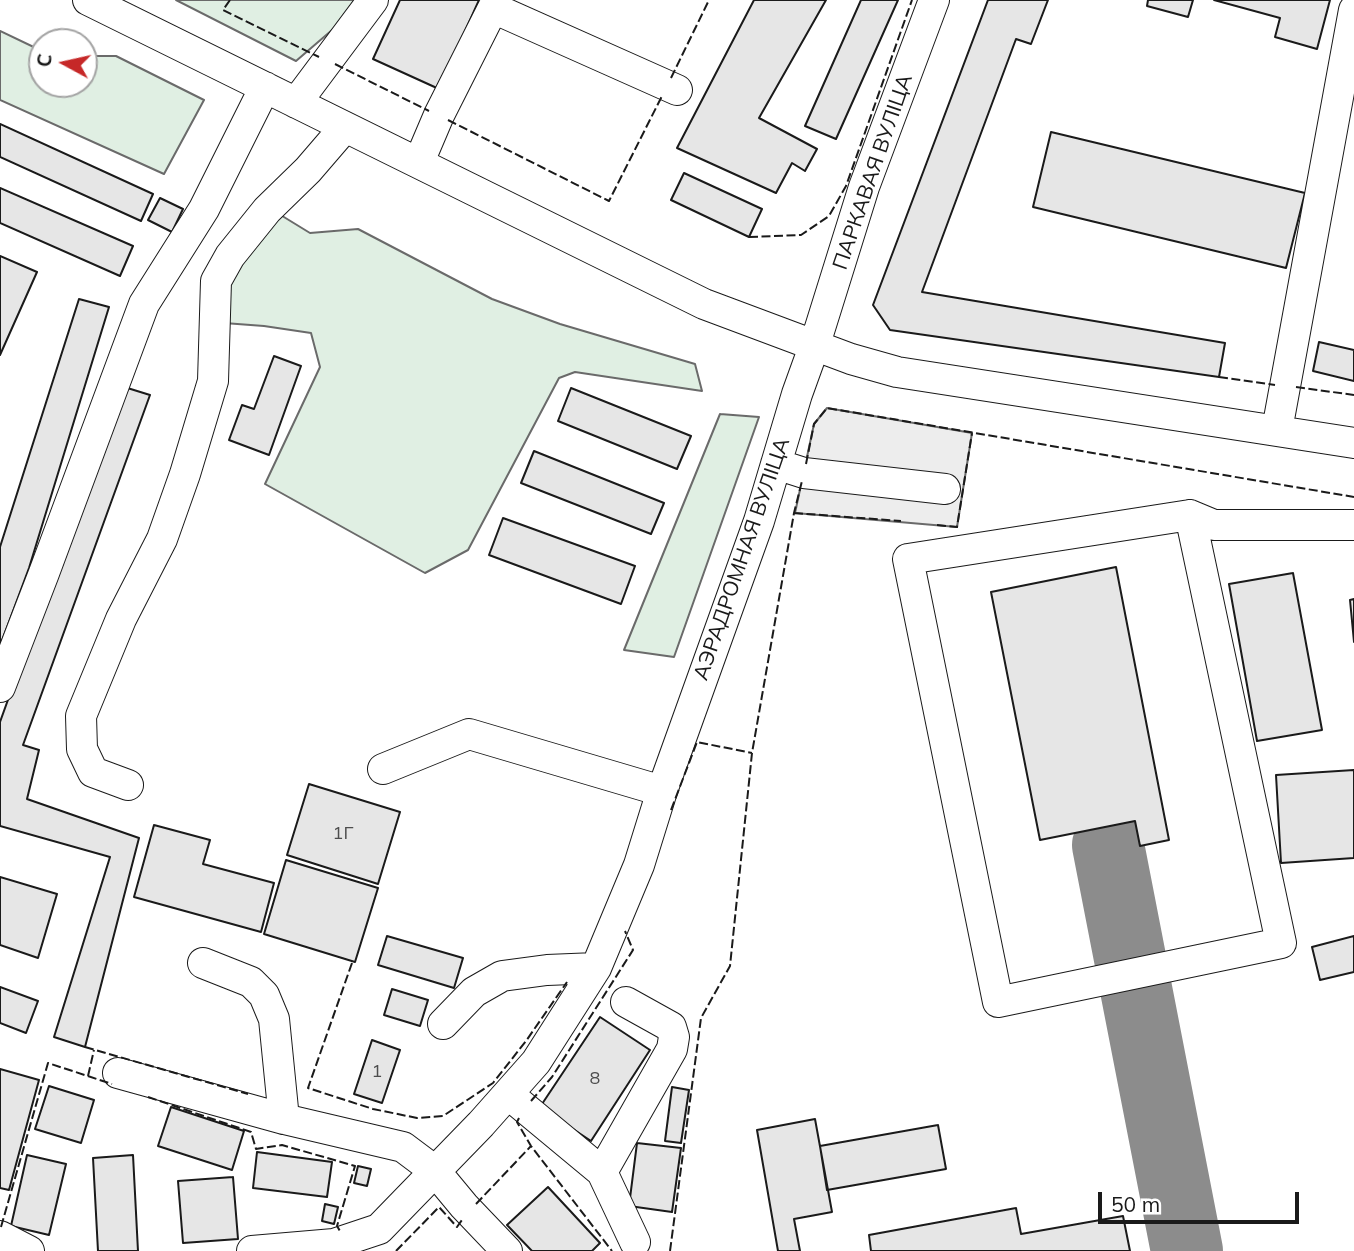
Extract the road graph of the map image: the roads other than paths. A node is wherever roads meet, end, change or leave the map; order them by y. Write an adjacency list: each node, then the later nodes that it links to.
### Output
1 (88, 0): 6 (street)
2 (373, 0): 8 (street)
3 (934, 0): 11 (street, ПАРКАВАЯ ВУЛІЦА)
4 (495, 4): 7 (street); 10 (street)
5 (1354, 10): 12 (street)
6 (265, 87): 8 (street); 18 (street)
7 (677, 90)
8 (296, 103): 9 (street)
9 (345, 128): 10 (street); 20 (street)
10 (419, 163): 11 (street)
11 (816, 344): 12 (street); 14 (street, АЭРАДРОМНАЯ ВУЛІЦА)
12 (1277, 430): 13 (street)
13 (1354, 443)
14 (776, 464): 15 (street); 21 (street, АЭРАДРОМНАЯ ВУЛІЦА)
15 (945, 489)
16 (1190, 515): 16 (street); 17 (street)
17 (1354, 525)
18 (0, 687)
19 (383, 769): 21 (street)
20 (128, 785)
21 (662, 791): 23 (street, АЭРАДРОМНАЯ ВУЛІЦА)
22 (203, 963): 28 (street)
23 (596, 968): 25 (street); 27 (street, АЭРАДРОМНАЯ ВУЛІЦА)
24 (626, 1002): 30 (street)
25 (443, 1024)
26 (118, 1073): 28 (street)
27 (508, 1094): 29 (street, АЭРАДРОМНАЯ ВУЛІЦА); 30 (street)
28 (284, 1119): 29 (street)
29 (435, 1171): 34 (street, АЭРАДРОМНАЯ ВУЛІЦА); 35 (street)
30 (602, 1172): 32 (street)
31 (0, 1236): 33 (street)
32 (635, 1242)
33 (29, 1251)
34 (251, 1251)
35 (507, 1251)

